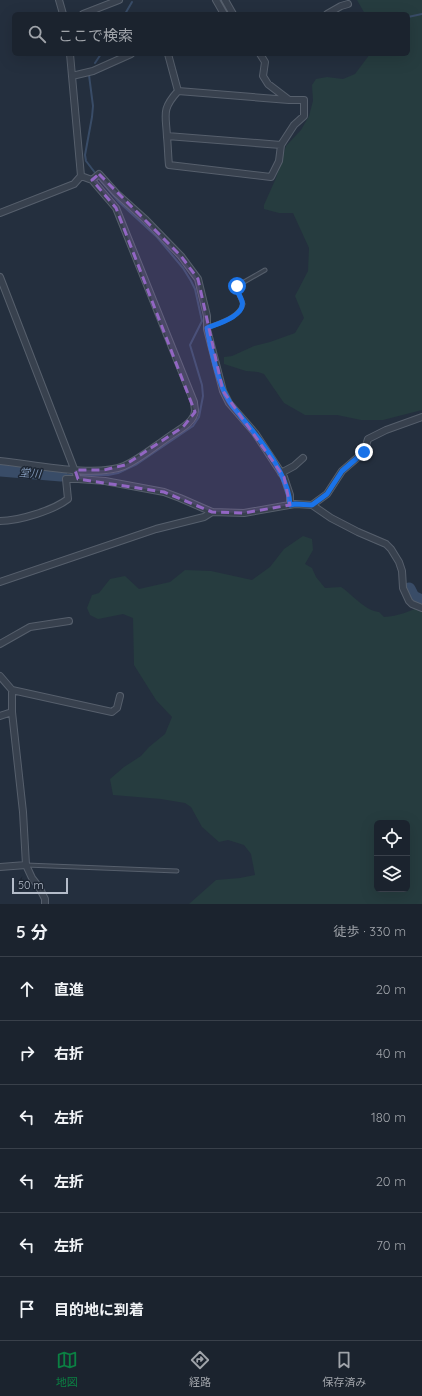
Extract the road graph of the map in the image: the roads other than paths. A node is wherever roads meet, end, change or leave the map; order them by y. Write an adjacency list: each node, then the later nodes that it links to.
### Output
1 (59, 0): 6 (street)
2 (119, 0): 7 (street)
3 (216, 0): 8 (street)
4 (225, 0): 9 (street)
5 (348, 4): 10 (street)
6 (62, 12)
7 (88, 12)
8 (223, 12)
9 (232, 12)
10 (330, 12)
11 (70, 56): 15 (street)
12 (127, 56): 15 (street)
13 (169, 56): 16 (street)
14 (261, 56): 17 (street)
15 (72, 76): 20 (street)
16 (178, 91): 17 (street); 18 (street)
17 (290, 100): 19 (street)
18 (167, 136): 19 (street); 19 (street)
19 (281, 145)
20 (81, 176): 21 (street); 22 (street)
21 (92, 180): 25 (street); 30 (street)
22 (0, 213)
23 (265, 270): 25 (lane)
24 (0, 278): 30 (street)
25 (207, 328): 29 (street)
26 (422, 417): 32 (street)
27 (303, 458): 29 (street)
28 (0, 461): 30 (street)
29 (281, 473): 31 (street)
30 (77, 474): 33 (street); 34 (street)
31 (290, 505): 32 (street); 33 (street)
32 (312, 505): 36 (street)
33 (212, 512): 35 (street)
34 (0, 521)
35 (0, 582)
36 (422, 608)
37 (69, 621): 38 (street)
38 (0, 644)
39 (0, 676): 40 (street)
40 (12, 690): 41 (street); 42 (street)
41 (120, 696)
42 (12, 712): 43 (street); 44 (street)
43 (0, 716)
44 (26, 865): 45 (street); 46 (lane); 47 (street)
45 (0, 867)
46 (177, 871)
47 (45, 904)

